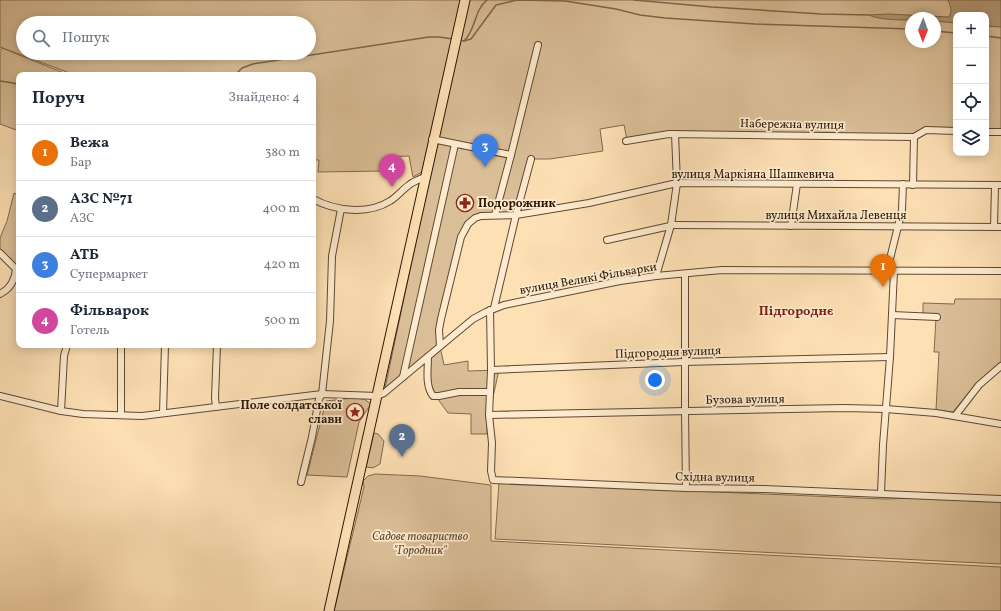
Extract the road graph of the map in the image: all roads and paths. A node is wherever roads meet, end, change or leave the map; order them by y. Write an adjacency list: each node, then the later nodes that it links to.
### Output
1 (464, 0): 8 (highway)
2 (538, 45): 11 (street)
3 (953, 131): 7 (street, Набережна вулиця)
4 (989, 132): 5 (street)
5 (1001, 132)
6 (675, 134): 7 (street, Набережна вулиця); 9 (street, Набережна вулиця); 14 (street)
7 (914, 137): 17 (street)
8 (433, 139): 10 (street); 13 (highway)
9 (626, 141)
10 (454, 144): 11 (street); 50 (street)
11 (511, 155): 21 (street)
12 (531, 159): 22 (street)
13 (425, 177): 20 (street); 54 (highway)
14 (677, 183): 15 (street, вулиця Маркіяна Шашкевича); 22 (street, вулиця Маркіяна Шашкевича); 23 (street)
15 (797, 184): 16 (street, вулиця Маркіяна Шашкевича); 24 (street)
16 (903, 184): 17 (street, вулиця Маркіяна Шашкевича); 25 (street)
17 (913, 184): 18 (street, вулиця Маркіяна Шашкевича)
18 (998, 185): 26 (street)
19 (316, 201): 20 (street)
20 (341, 209): 52 (street)
21 (495, 215): 22 (street, вулиця Маркіяна Шашкевича); 40 (street, вулиця Маркіяна Шашкевича)
22 (516, 215): 37 (street)
23 (670, 226): 24 (street, вулиця Михайла Левенця); 27 (street, вулиця Михайла Левенця); 35 (street)
24 (791, 226): 25 (street, вулиця Михайла Левенця)
25 (899, 226): 26 (street, вулиця Михайла Левенця); 31 (street)
26 (998, 227)
27 (607, 240)
28 (0, 253): 29 (street)
29 (16, 267)
30 (16, 271): 36 (street)
31 (887, 271): 32 (street, вулиця Великі Фільварки); 34 (street, вулиця Великі Фільварки)
32 (894, 271): 33 (street, вулиця Великі Фільварки); 38 (street)
33 (1001, 271)
34 (684, 274): 35 (street, вулиця Великі Фільварки); 47 (street)
35 (656, 276): 37 (street, вулиця Великі Фільварки)
36 (0, 294)
37 (492, 309): 40 (street, вулиця Великі Фільварки); 49 (street)
38 (892, 315): 39 (street); 46 (street)
39 (936, 317)
40 (440, 346): 45 (street, вулиця Великі Фільварки)
41 (66, 348): 57 (street)
42 (121, 348): 60 (street)
43 (165, 348): 59 (street)
44 (217, 348): 55 (street)
45 (428, 357): 50 (street, вулиця Великі Фільварки); 51 (street)
46 (890, 357): 47 (street, Підгородня вулиця); 56 (street)
47 (684, 362): 49 (street, Підгородня вулиця); 58 (street)
48 (1001, 366): 62 (street)
49 (491, 370): 51 (street)
50 (403, 377): 54 (street, вулиця Великі Фільварки)
51 (490, 392): 61 (street)
52 (322, 394): 54 (street); 55 (street); 64 (street)
53 (0, 396): 57 (street)
54 (377, 396): 68 (highway)
55 (216, 407): 59 (street)
56 (886, 409): 58 (street, Бузова вулиця); 62 (street, Бузова вулиця); 66 (street)
57 (61, 411): 60 (street)
58 (684, 411): 61 (street, Бузова вулиця); 65 (street)
59 (163, 413): 60 (street)
60 (121, 415)
61 (489, 415): 65 (street, Східна вулиця)
62 (954, 416): 63 (street, Бузова вулиця)
63 (1001, 424)
64 (301, 482)
65 (686, 488): 66 (street, Східна вулиця)
66 (882, 494): 67 (street, Східна вулиця)
67 (1001, 499)
68 (329, 611)

